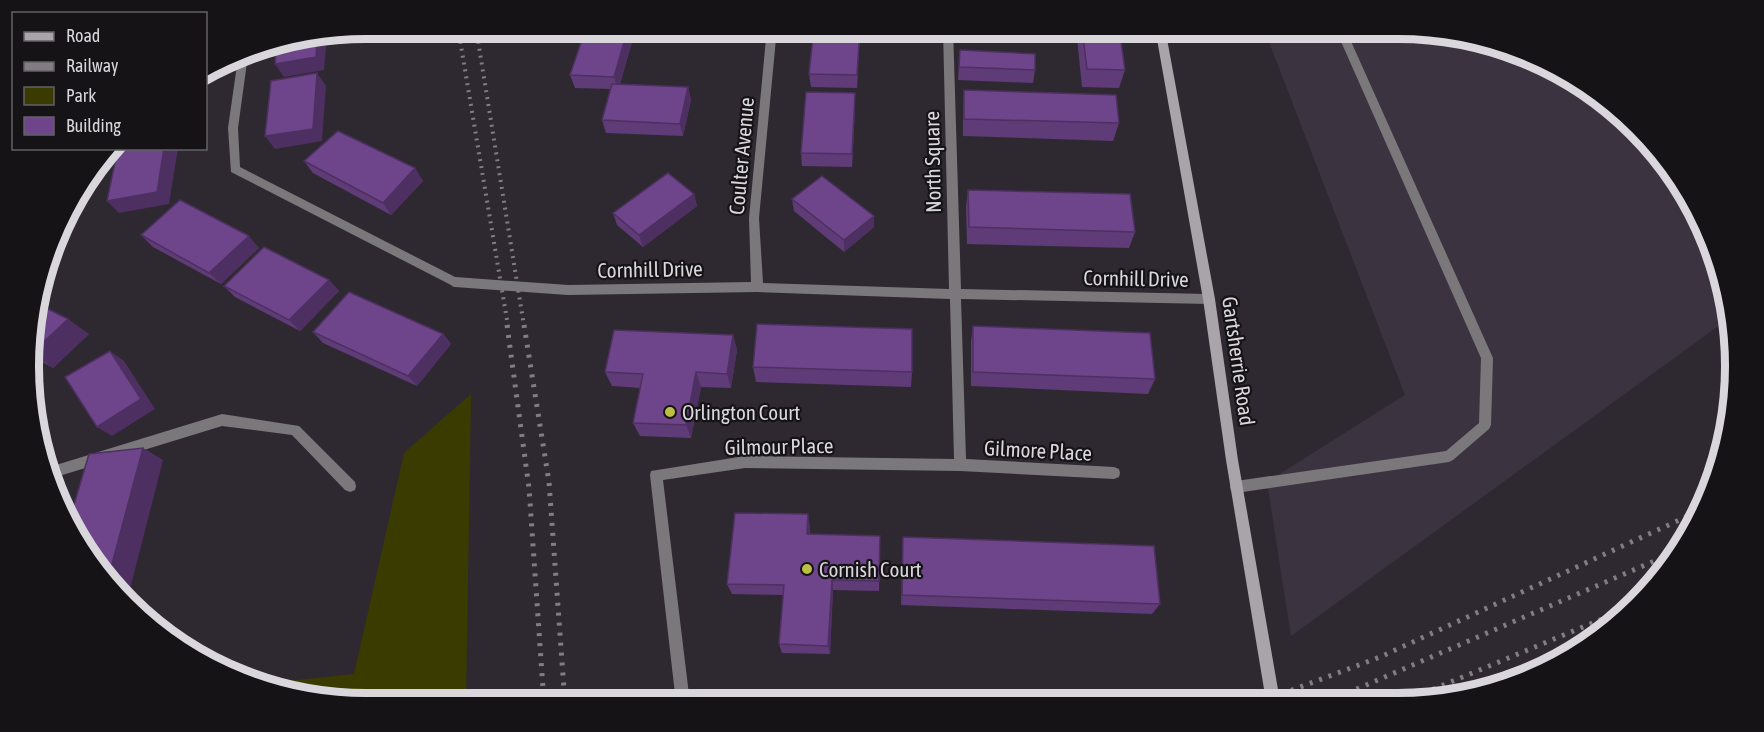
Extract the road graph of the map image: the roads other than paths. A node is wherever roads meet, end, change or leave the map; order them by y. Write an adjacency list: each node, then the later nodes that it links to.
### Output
1 (771, 39): 6 (street, Coulter Avenue)
2 (948, 39): 7 (street, North Square)
3 (1162, 39): 8 (street, Gartsherrie Road)
4 (1345, 39): 13 (street)
5 (242, 64): 6 (street, Cornhill Drive, bridge)
6 (758, 287): 7 (street, Cornhill Drive)
7 (954, 294): 8 (street, Cornhill Drive); 9 (street)
8 (1209, 299): 13 (street, Gartsherrie Road)
9 (960, 465): 10 (street, Gilmore Place); 14 (street, Gilmour Place)
10 (1114, 473)
11 (57, 474): 12 (street)
12 (350, 486)
13 (1236, 487): 15 (street, Gartsherrie Road)
14 (682, 693)
15 (1272, 693)

